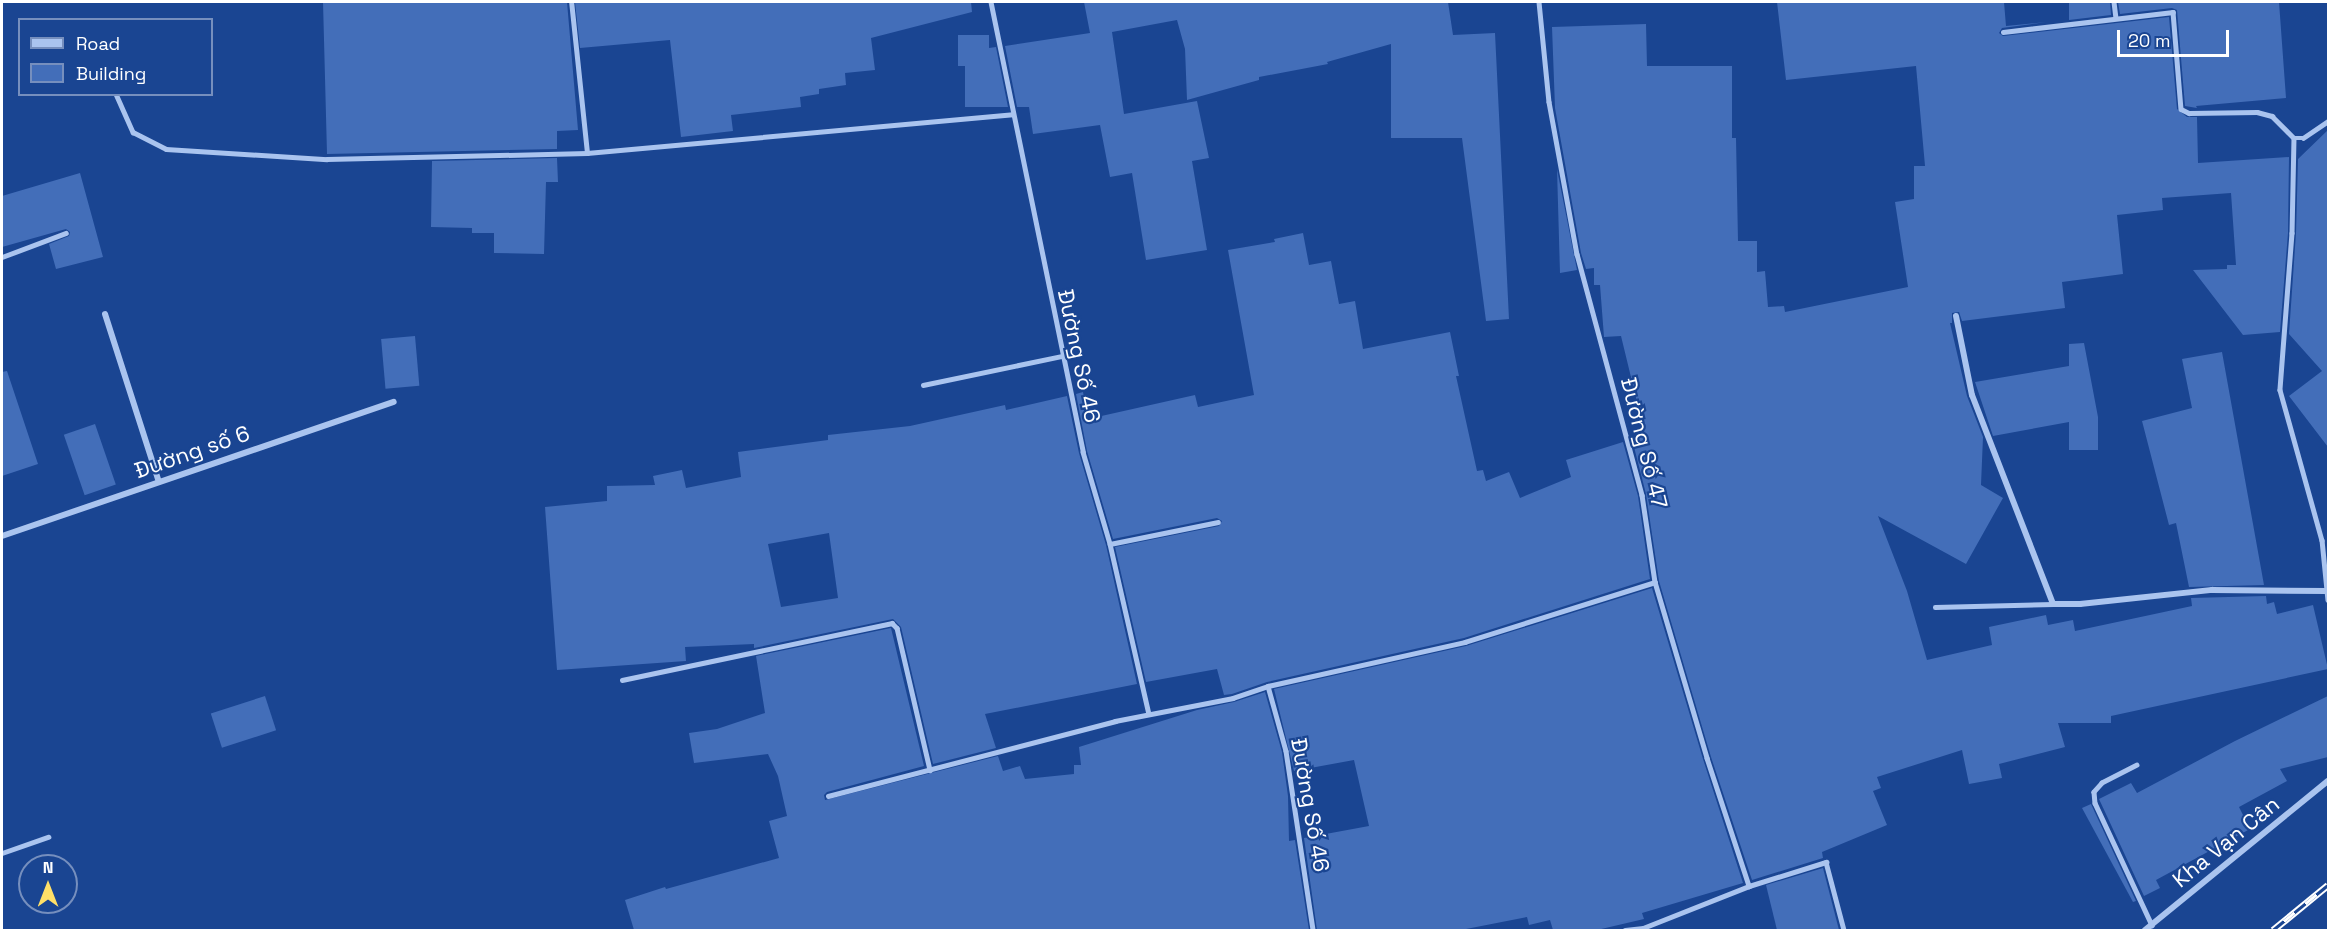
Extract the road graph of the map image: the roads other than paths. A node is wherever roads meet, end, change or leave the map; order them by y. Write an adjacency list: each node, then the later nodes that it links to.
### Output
1 (571, 2): 11 (lane)
2 (991, 2): 8 (lane, Đường Số 46)
3 (1539, 2): 23 (lane, Đường Số 47)
4 (2114, 2): 5 (lane)
5 (2116, 18): 6 (lane); 10 (lane)
6 (2003, 32)
7 (117, 96): 11 (lane)
8 (1012, 114): 11 (lane); 16 (lane, Đường Số 46)
9 (2328, 121): 10 (lane)
10 (2294, 138): 24 (lane)
11 (587, 153)
12 (66, 233): 13 (lane)
13 (2, 257)
14 (105, 314): 19 (street)
15 (1956, 316): 26 (street)
16 (1062, 356): 17 (lane); 22 (lane, Đường Số 46)
17 (923, 385)
18 (394, 402): 19 (street, Đường số 6)
19 (159, 482): 21 (street, Đường số 6)
20 (1218, 522): 22 (lane)
21 (2, 536)
22 (1110, 544): 30 (lane, Đường Số 46)
23 (1655, 582): 29 (lane); 37 (lane, Đường Số 47)
24 (2327, 591): 25 (lane); 26 (street)
25 (2328, 600)
26 (2053, 604): 27 (lane)
27 (1935, 607)
28 (622, 680): 32 (lane)
29 (1268, 687): 30 (lane); 39 (lane, Đường Số 46)
30 (1149, 714): 32 (lane)
31 (2137, 765): 38 (lane)
32 (930, 770): 34 (lane)
33 (2328, 781): 38 (street, Kha Vạn Cân)
34 (828, 796)
35 (48, 837): 36 (lane)
36 (2, 853)
37 (1749, 886): 40 (lane); 41 (lane)
38 (2152, 925): 42 (street, Kha Vạn Cân)
39 (1313, 930)
40 (1625, 930)
41 (1844, 930)
42 (2145, 930)

